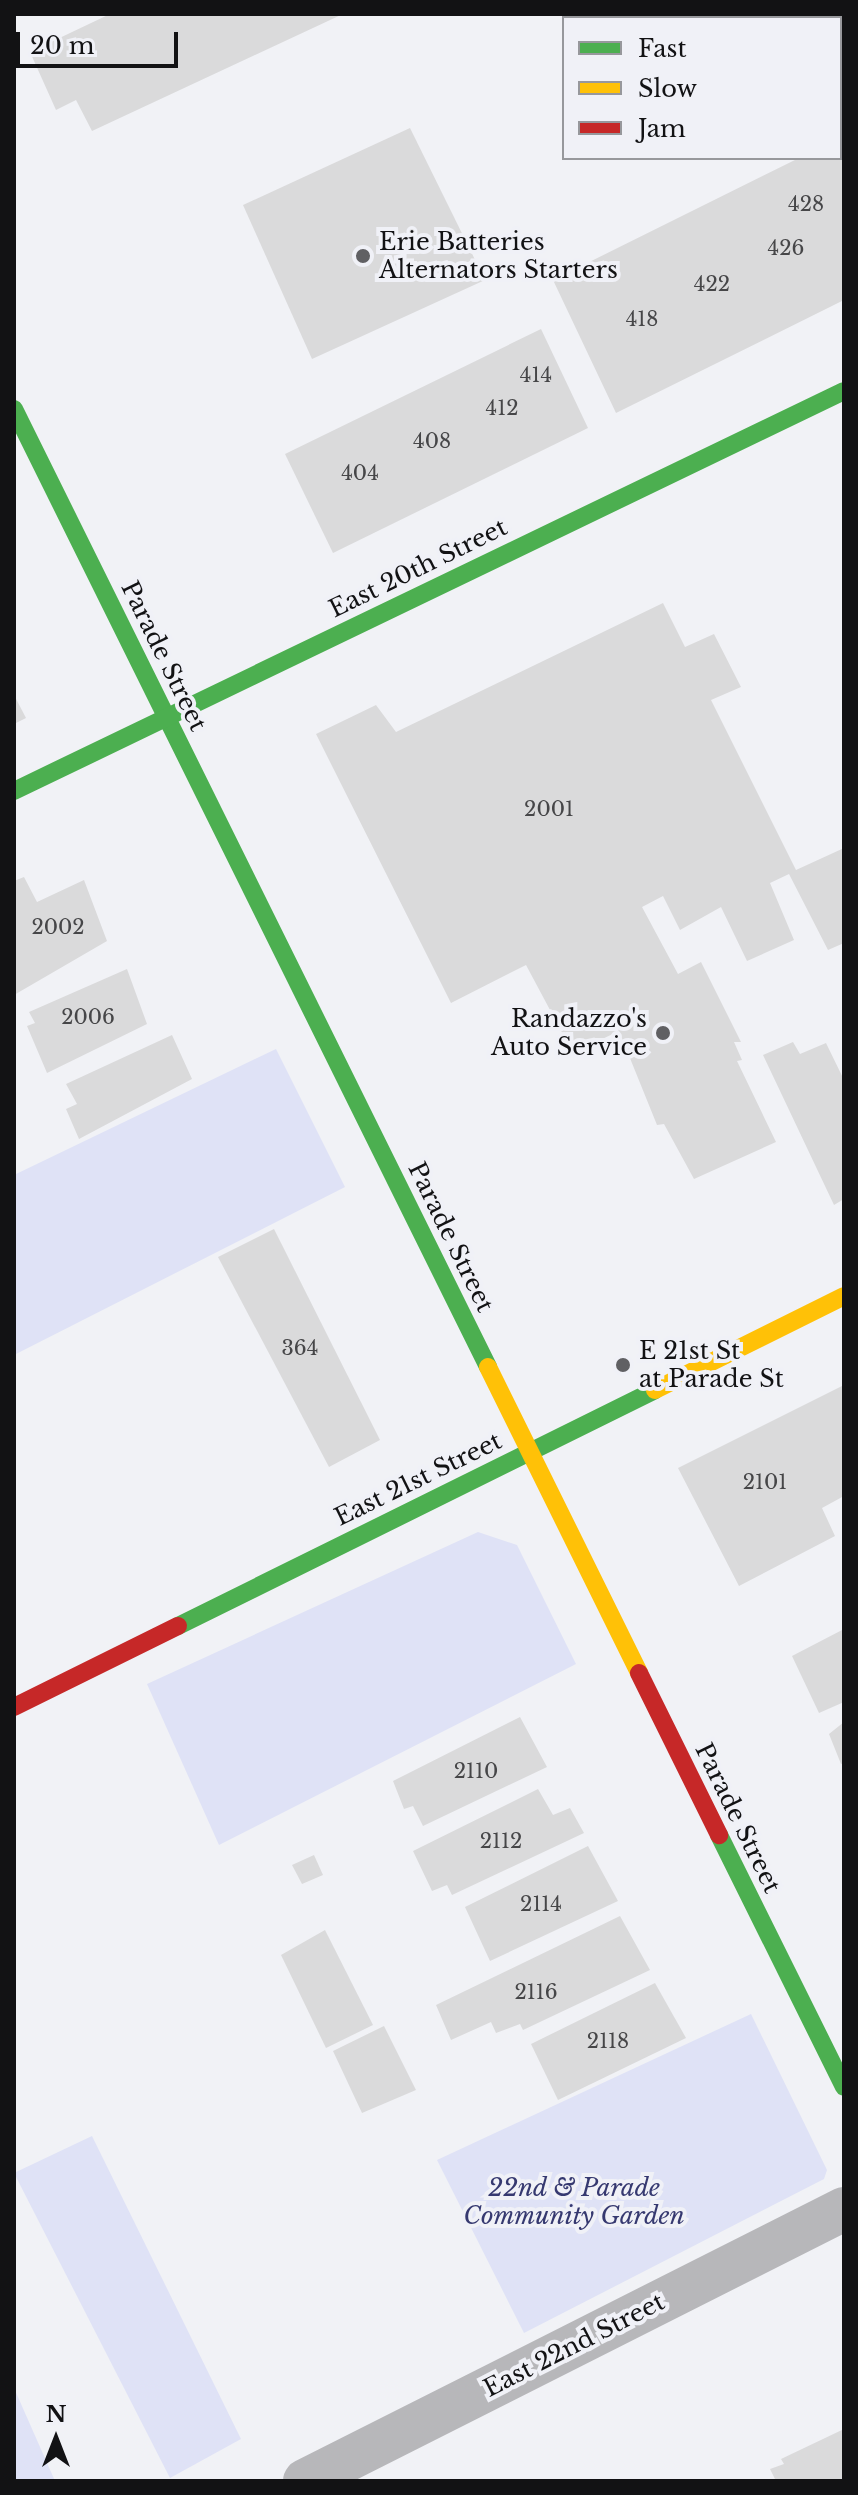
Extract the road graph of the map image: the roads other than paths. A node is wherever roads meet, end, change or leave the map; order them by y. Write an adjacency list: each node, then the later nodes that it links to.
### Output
1 (844, 391): 3 (main road, East 20th Street)
2 (14, 409): 3 (main road, Parade Street)
3 (166, 716): 4 (main road, East 20th Street); 6 (main road, Parade Street)
4 (14, 791)
5 (844, 1296): 6 (main road, East 21st Street)
6 (530, 1451): 7 (main road, East 21st Street); 8 (main road, Parade Street)
7 (14, 1707)
8 (844, 2087)
9 (844, 2209): 10 (street, East 22nd Street)
10 (305, 2481)

